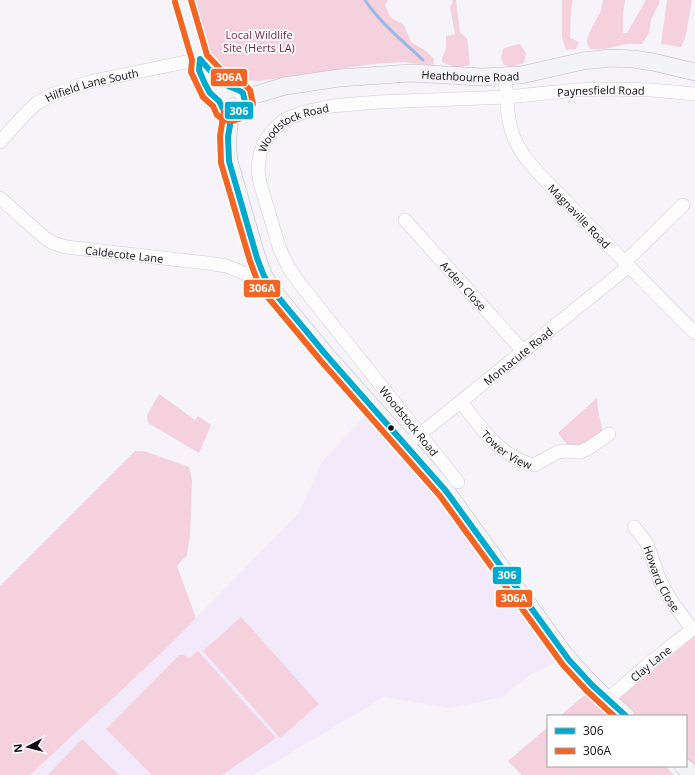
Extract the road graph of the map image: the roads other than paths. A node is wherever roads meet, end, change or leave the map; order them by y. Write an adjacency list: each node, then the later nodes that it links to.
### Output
1 (184, 0): 2 (main road)
2 (200, 59): 5 (main road); 9 (main road); 11 (street, Hilfield Lane South)
3 (695, 72): 4 (main road, Heathbourne Road)
4 (505, 75): 7 (street, Magnaville Road); 8 (main road, Heathbourne Road)
5 (231, 88): 8 (main road); 9 (main road)
6 (695, 94): 7 (street, Paynesfield Road)
7 (507, 97): 15 (street, Magnaville Road); 20 (street, Woodstock Road)
8 (244, 98): 10 (main road)
9 (219, 101): 10 (main road)
10 (232, 113): 16 (main road)
11 (0, 142)
12 (0, 198): 16 (street, Caldecote Lane)
13 (683, 205): 15 (street, Montacute Road)
14 (405, 220): 18 (street, Arden Close)
15 (626, 265): 17 (street, Magnaville Road); 18 (street, Montacute Road)
16 (264, 276): 22 (main road)
17 (695, 333)
18 (523, 351): 19 (street, Montacute Road)
19 (461, 402): 20 (street, Montacute Road); 21 (street, Tower View)
20 (420, 434): 22 (street, Montacute Road); 23 (street, Woodstock Road)
21 (609, 434)
22 (406, 445): 26 (main road)
23 (458, 482)
24 (634, 527): 25 (street, Howard Close)
25 (694, 628): 26 (street, Clay Lane)
26 (607, 700): 27 (main road)
27 (625, 715)
28 (684, 767): 29 (main road)
29 (693, 775)

